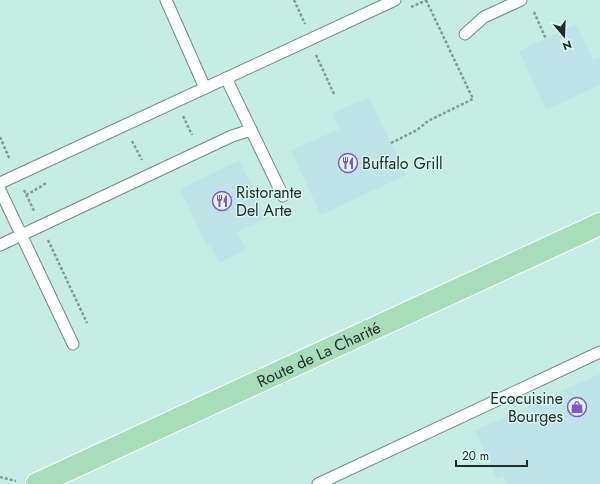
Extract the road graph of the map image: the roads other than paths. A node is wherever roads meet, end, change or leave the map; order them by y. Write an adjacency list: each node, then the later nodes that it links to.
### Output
1 (166, 0): 6 (lane)
2 (395, 0): 5 (lane)
3 (521, 0): 4 (lane)
4 (465, 34)
5 (226, 78): 6 (lane); 7 (lane)
6 (205, 88): 8 (lane)
7 (251, 130): 10 (lane); 12 (lane)
8 (0, 183)
9 (0, 190): 12 (lane)
10 (283, 196)
11 (600, 224): 16 (main road, Route de La Charité)
12 (21, 235): 13 (lane); 14 (lane)
13 (0, 246)
14 (73, 344)
15 (600, 352): 17 (lane)
16 (36, 484)
17 (318, 484)

